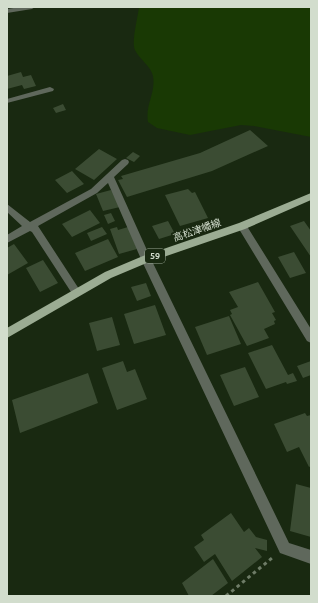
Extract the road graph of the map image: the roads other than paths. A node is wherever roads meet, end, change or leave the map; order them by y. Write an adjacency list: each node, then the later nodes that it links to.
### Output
1 (32, 7): 2 (street)
2 (7, 11)
3 (50, 89): 4 (street)
4 (7, 100)
5 (125, 162): 6 (street)
6 (110, 177): 9 (street); 12 (street)
7 (311, 196): 10 (main road, 高松津幡線 / 59)
8 (7, 207): 9 (street)
9 (30, 226): 11 (street); 13 (street)
10 (242, 226): 12 (main road, 高松津幡線 / 59); 15 (street)
11 (7, 239)
12 (146, 259): 13 (main road, 高松津幡線 / 59); 16 (street)
13 (76, 292): 14 (main road, 高松津幡線 / 59)
14 (7, 332)
15 (311, 338)
16 (311, 557)

